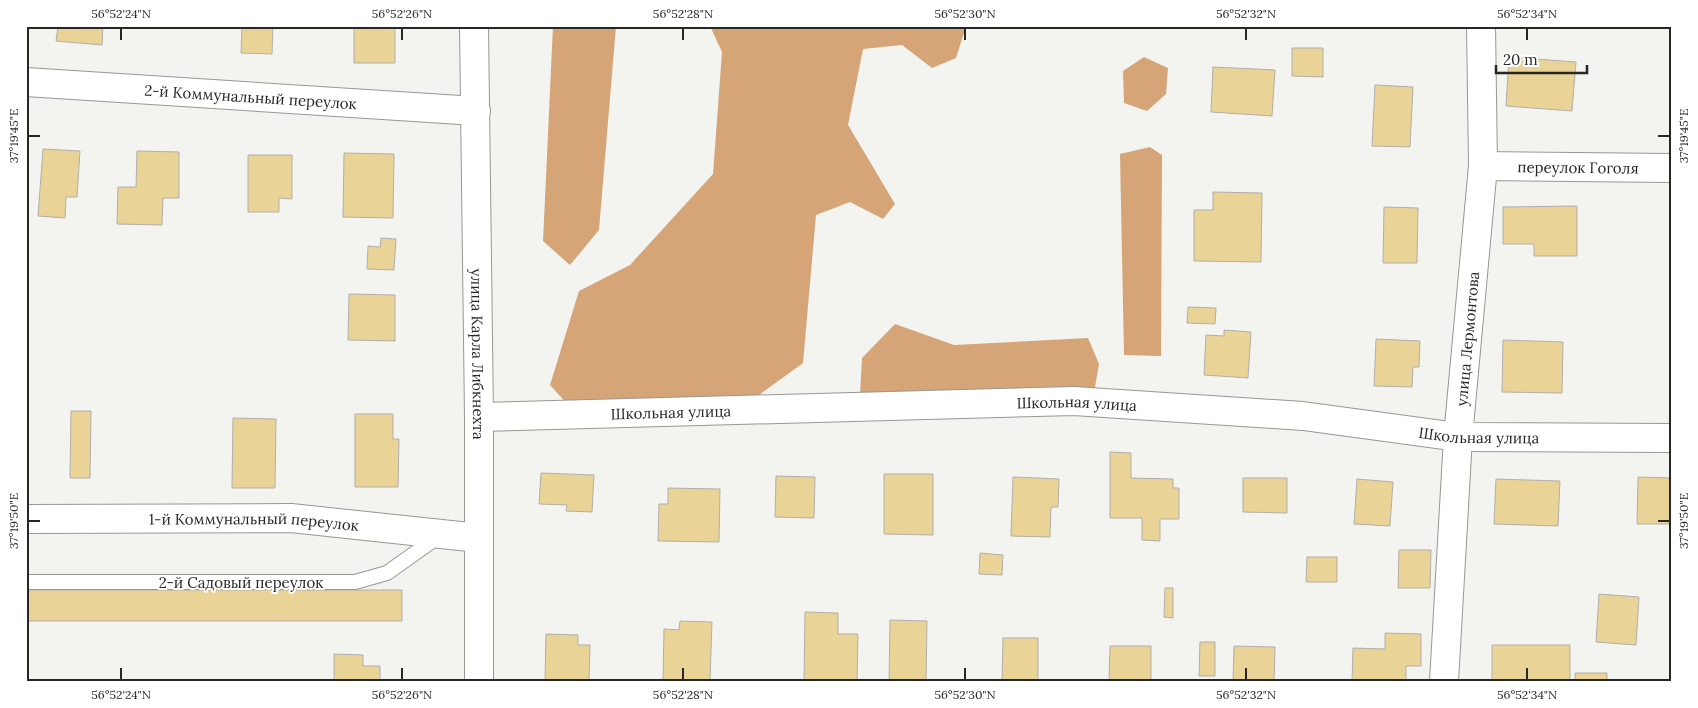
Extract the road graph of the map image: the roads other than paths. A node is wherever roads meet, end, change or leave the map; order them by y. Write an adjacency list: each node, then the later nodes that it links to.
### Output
1 (474, 26): 4 (street, улица Карла Либкнехта)
2 (1481, 26): 5 (street, улица Лермонтова)
3 (26, 82): 4 (street, 2-й Коммунальный переулок)
4 (476, 111): 7 (street, улица Карла Либкнехта)
5 (1483, 166): 6 (street, переулок Гоголя); 8 (street, улица Лермонтова)
6 (1672, 168)
7 (479, 417): 8 (street, Школьная улица); 12 (street, улица Карла Либкнехта)
8 (1458, 437): 9 (street, Школьная улица); 15 (street, улица Лермонтова)
9 (1672, 438)
10 (26, 519): 11 (street, 1-й Коммунальный переулок)
11 (442, 534): 12 (street, 1-й Коммунальный переулок); 13 (lane, 2-й Садовый переулок)
12 (479, 538): 14 (street, улица Карла Либкнехта)
13 (26, 582)
14 (479, 682)
15 (1444, 682)

